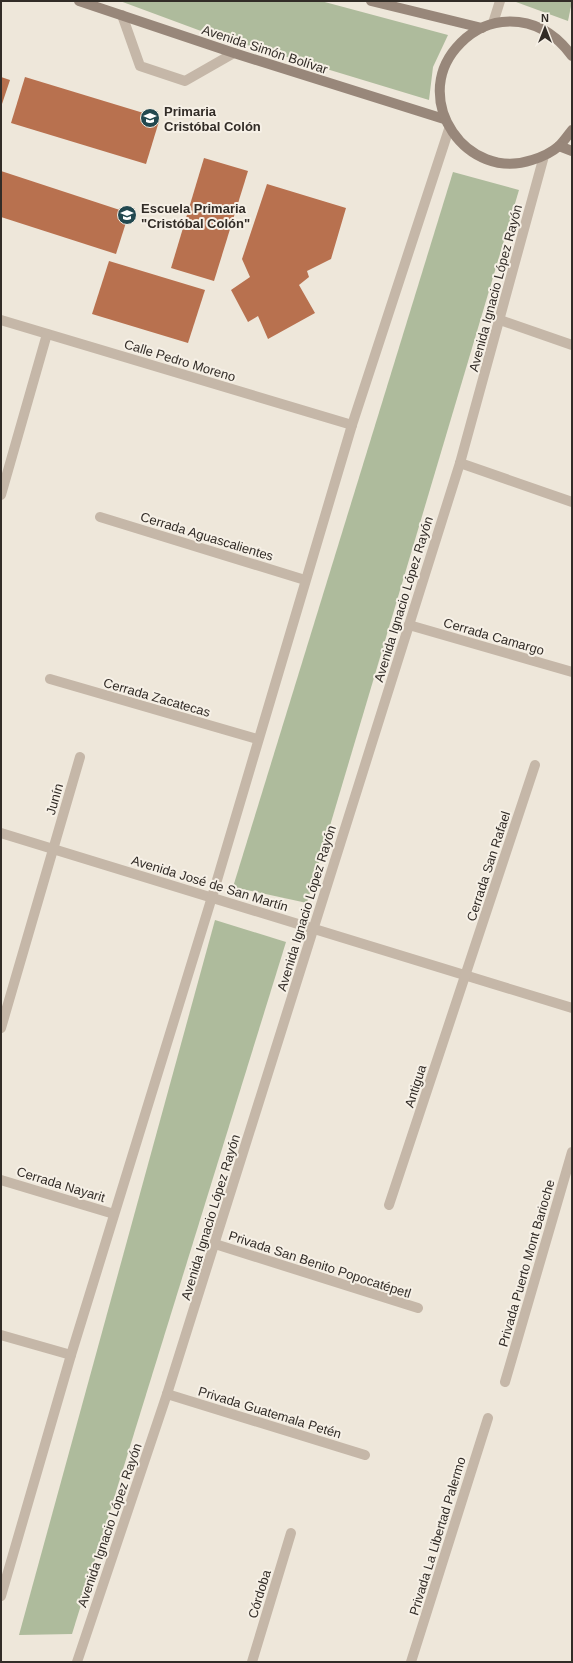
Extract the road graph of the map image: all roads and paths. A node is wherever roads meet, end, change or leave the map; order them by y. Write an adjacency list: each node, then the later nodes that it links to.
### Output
1 (79, 1): 4 (main road, Avenida Simón Bolívar)
2 (371, 1): 6 (main road)
3 (500, 1): 5 (street)
4 (122, 15): 7 (main road, Avenida Simón Bolívar); 7 (street)
5 (493, 23): 6 (main road); 8 (main road)
6 (482, 28): 9 (main road)
7 (234, 53): 9 (main road, Avenida Simón Bolívar)
8 (572, 56)
9 (444, 119): 10 (main road)
10 (449, 129): 14 (main road); 19 (street)
11 (572, 130): 12 (main road)
12 (559, 146): 13 (main road); 14 (main road)
13 (572, 151)
14 (544, 156): 16 (street, Avenida Ignacio López Rayón)
15 (1, 320): 17 (street, Calle Pedro Moreno)
16 (500, 320): 18 (street); 20 (street, Avenida Ignacio López Rayón)
17 (47, 334): 19 (street, Calle Pedro Moreno); 21 (street)
18 (572, 345)
19 (352, 425): 24 (street)
20 (460, 463): 22 (street); 25 (street, Avenida Ignacio López Rayón)
21 (1, 495)
22 (572, 502)
23 (100, 517): 24 (street, Cerrada Aguascalientes)
24 (306, 580): 28 (street)
25 (409, 625): 26 (street, Cerrada Camargo); 34 (street, Avenida Ignacio López Rayón)
26 (572, 672)
27 (50, 679): 28 (street, Cerrada Zacatecas)
28 (257, 740): 33 (street)
29 (80, 757): 32 (street, Junín)
30 (535, 765): 35 (street, Cerrada San Rafael)
31 (1, 833): 32 (street, Avenida José de San Martín)
32 (53, 848): 33 (street, Avenida José de San Martín); 37 (street, Junín)
33 (212, 897): 34 (street, Avenida José de San Martín); 41 (street)
34 (314, 928): 35 (street, Avenida José de San Martín); 42 (street, Avenida Ignacio López Rayón)
35 (466, 975): 36 (street, Avenida José de San Martín); 40 (street, Antigua)
36 (572, 1008)
37 (1, 1028)
38 (572, 1152): 46 (street, Privada Puerto Mont Barioche)
39 (1, 1180): 41 (street, Cerrada Nayarit)
40 (389, 1205)
41 (114, 1214): 45 (street)
42 (215, 1244): 43 (street, Privada San Benito Popocatépetl); 47 (street, Avenida Ignacio López Rayón)
43 (418, 1308)
44 (1, 1335): 45 (street)
45 (71, 1355): 51 (street)
46 (505, 1382)
47 (167, 1394): 49 (street, Privada Guatemala Petén); 52 (street, Avenida Ignacio López Rayón)
48 (488, 1418): 54 (street, Privada La Libertad Palermo)
49 (365, 1455)
50 (291, 1533): 53 (street, Córdoba)
51 (1, 1596)
52 (77, 1662)
53 (252, 1662)
54 (411, 1662)

